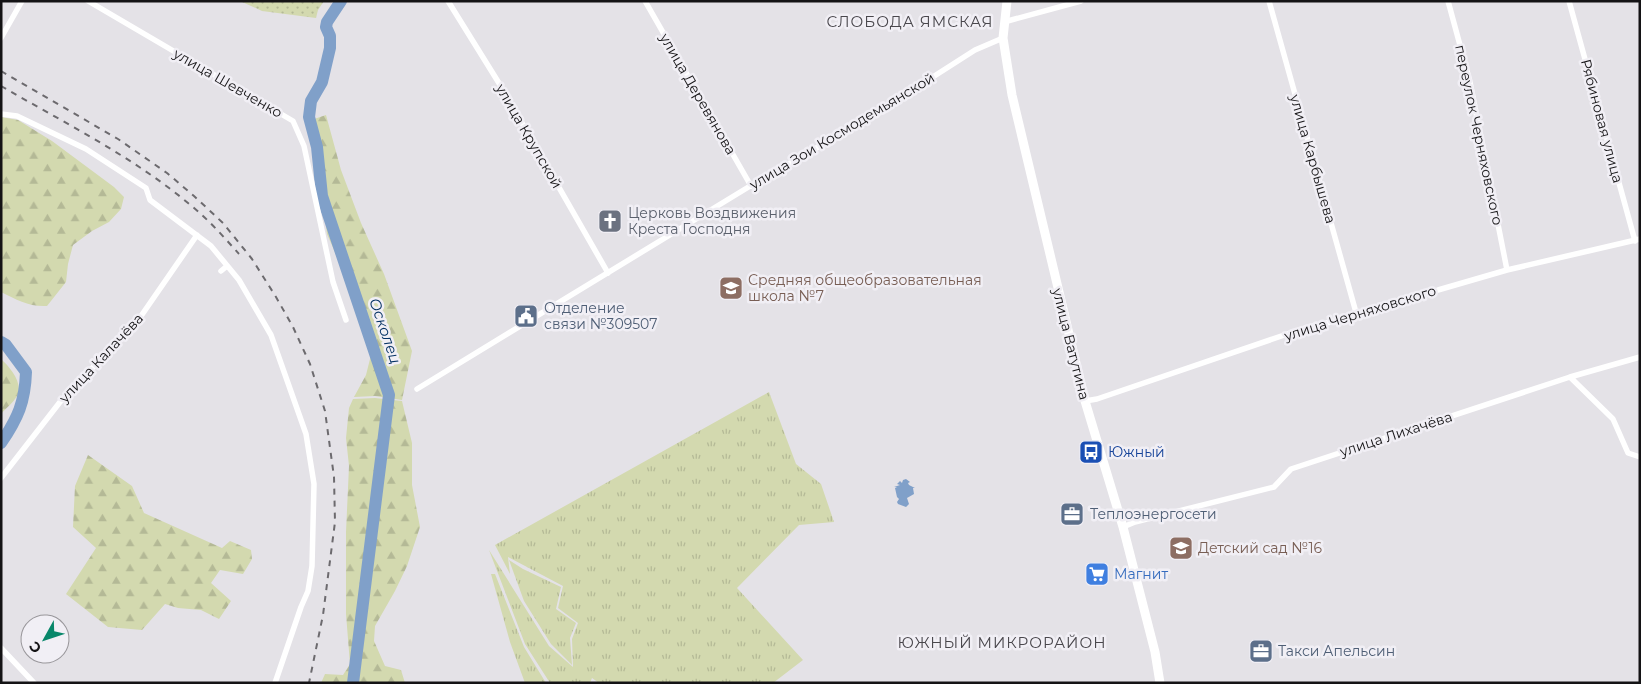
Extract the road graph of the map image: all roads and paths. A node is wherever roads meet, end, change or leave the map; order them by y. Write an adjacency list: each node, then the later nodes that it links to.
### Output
1 (22, 1): 11 (street)
2 (88, 1): 22 (street, улица Шевченко)
3 (448, 1): 20 (street, улица Крупской)
4 (645, 1): 14 (street, улица Деревянова)
5 (1007, 1): 10 (main road, улица Ватутина)
6 (1081, 1): 10 (street)
7 (1269, 1): 21 (street, улица Карбышева)
8 (1448, 1): 18 (street, переулок Черняховского)
9 (1569, 1): 16 (street, Рябиновая улица)
10 (1004, 22): 12 (main road, улица Ватутина)
11 (1, 38)
12 (1003, 38): 14 (street, улица Зои Космодемьянской); 26 (main road, улица Ватутина)
13 (1, 114): 15 (street)
14 (751, 186): 20 (street, улица Зои Космодемьянской)
15 (197, 235): 17 (street); 28 (street, улица Калачёва)
16 (1637, 240): 18 (street, улица Черняховского)
17 (227, 266): 19 (street); 32 (street)
18 (1508, 270): 21 (street, улица Черняховского)
19 (222, 271)
20 (608, 273): 25 (street, улица Зои Космодемьянской)
21 (1357, 316): 26 (street, улица Черняховского)
22 (346, 320)
23 (1640, 357): 24 (street, улица Лихачёва)
24 (1570, 377): 27 (street); 29 (street, улица Лихачёва)
25 (418, 388)
26 (1085, 401): 29 (main road, улица Ватутина)
27 (1640, 457)
28 (1, 478)
29 (1123, 527): 33 (main road, улица Ватутина)
30 (1, 648): 31 (street)
31 (34, 683)
32 (275, 683)
33 (1160, 683)

